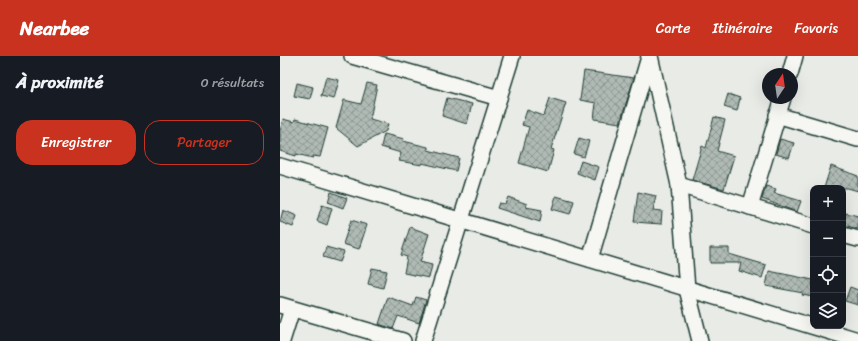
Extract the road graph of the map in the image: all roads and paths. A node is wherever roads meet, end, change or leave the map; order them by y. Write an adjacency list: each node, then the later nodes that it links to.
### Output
1 (352, 56): 5 (street)
2 (512, 56): 7 (street)
3 (649, 56): 12 (street); 18 (street)
4 (795, 56): 6 (street)
5 (374, 59): 7 (street)
6 (792, 68)
7 (499, 98): 14 (street)
8 (780, 104): 9 (street)
9 (777, 115): 10 (street); 13 (street)
10 (858, 139)
11 (280, 166): 14 (street)
12 (679, 185): 13 (street); 19 (street)
13 (750, 207): 15 (street)
14 (461, 220): 18 (street); 24 (street)
15 (810, 225)
16 (846, 236): 17 (street)
17 (858, 239)
18 (590, 259): 19 (street)
19 (687, 289): 21 (street); 25 (street)
20 (286, 307): 22 (street); 23 (street)
21 (858, 340)
22 (282, 341)
23 (403, 341)
24 (423, 341)
25 (700, 341)

